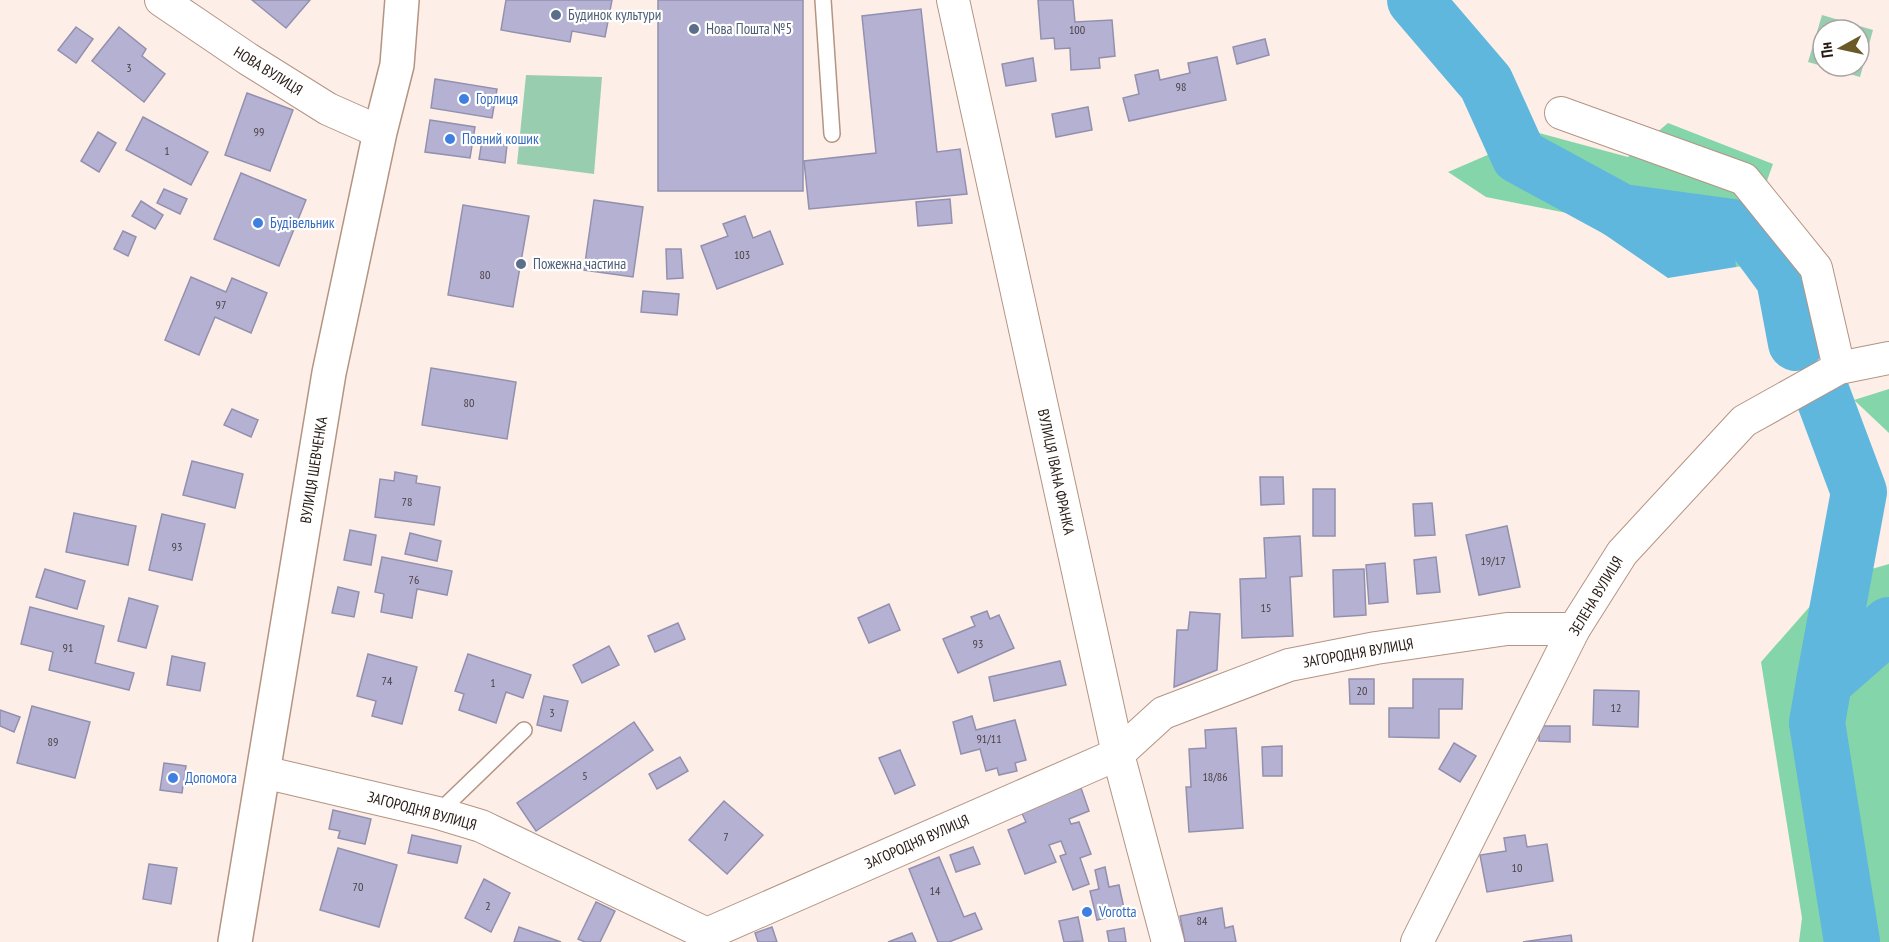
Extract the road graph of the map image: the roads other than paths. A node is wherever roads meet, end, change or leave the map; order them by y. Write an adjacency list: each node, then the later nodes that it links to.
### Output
1 (161, 0): 6 (street, НОВА ВУЛИЦЯ)
2 (402, 0): 6 (street, ВУЛИЦЯ ШЕВЧЕНКА)
3 (823, 0): 7 (lane)
4 (953, 0): 12 (street, ВУЛИЦЯ ІВАНА ФРАНКА)
5 (1561, 113): 9 (street)
6 (380, 132): 13 (street, ВУЛИЦЯ ШЕВЧЕНКА)
7 (832, 134)
8 (1889, 358): 9 (street, ЗЕЛЕНА ВУЛИЦЯ)
9 (1839, 368): 10 (street, ЗЕЛЕНА ВУЛИЦЯ)
10 (1575, 629): 12 (street, ЗАГОРОДНЯ ВУЛИЦЯ); 17 (street, ЗЕЛЕНА ВУЛИЦЯ)
11 (524, 730): 14 (lane)
12 (1118, 754): 14 (street, ЗАГОРОДНЯ ВУЛИЦЯ); 16 (street, ВУЛИЦЯ ІВАНА ФРАНКА)
13 (263, 772): 14 (street, ЗАГОРОДНЯ ВУЛИЦЯ); 15 (street, ВУЛИЦЯ ШЕВЧЕНКА)
14 (438, 813)
15 (235, 942)
16 (1168, 942)
17 (1417, 942)

